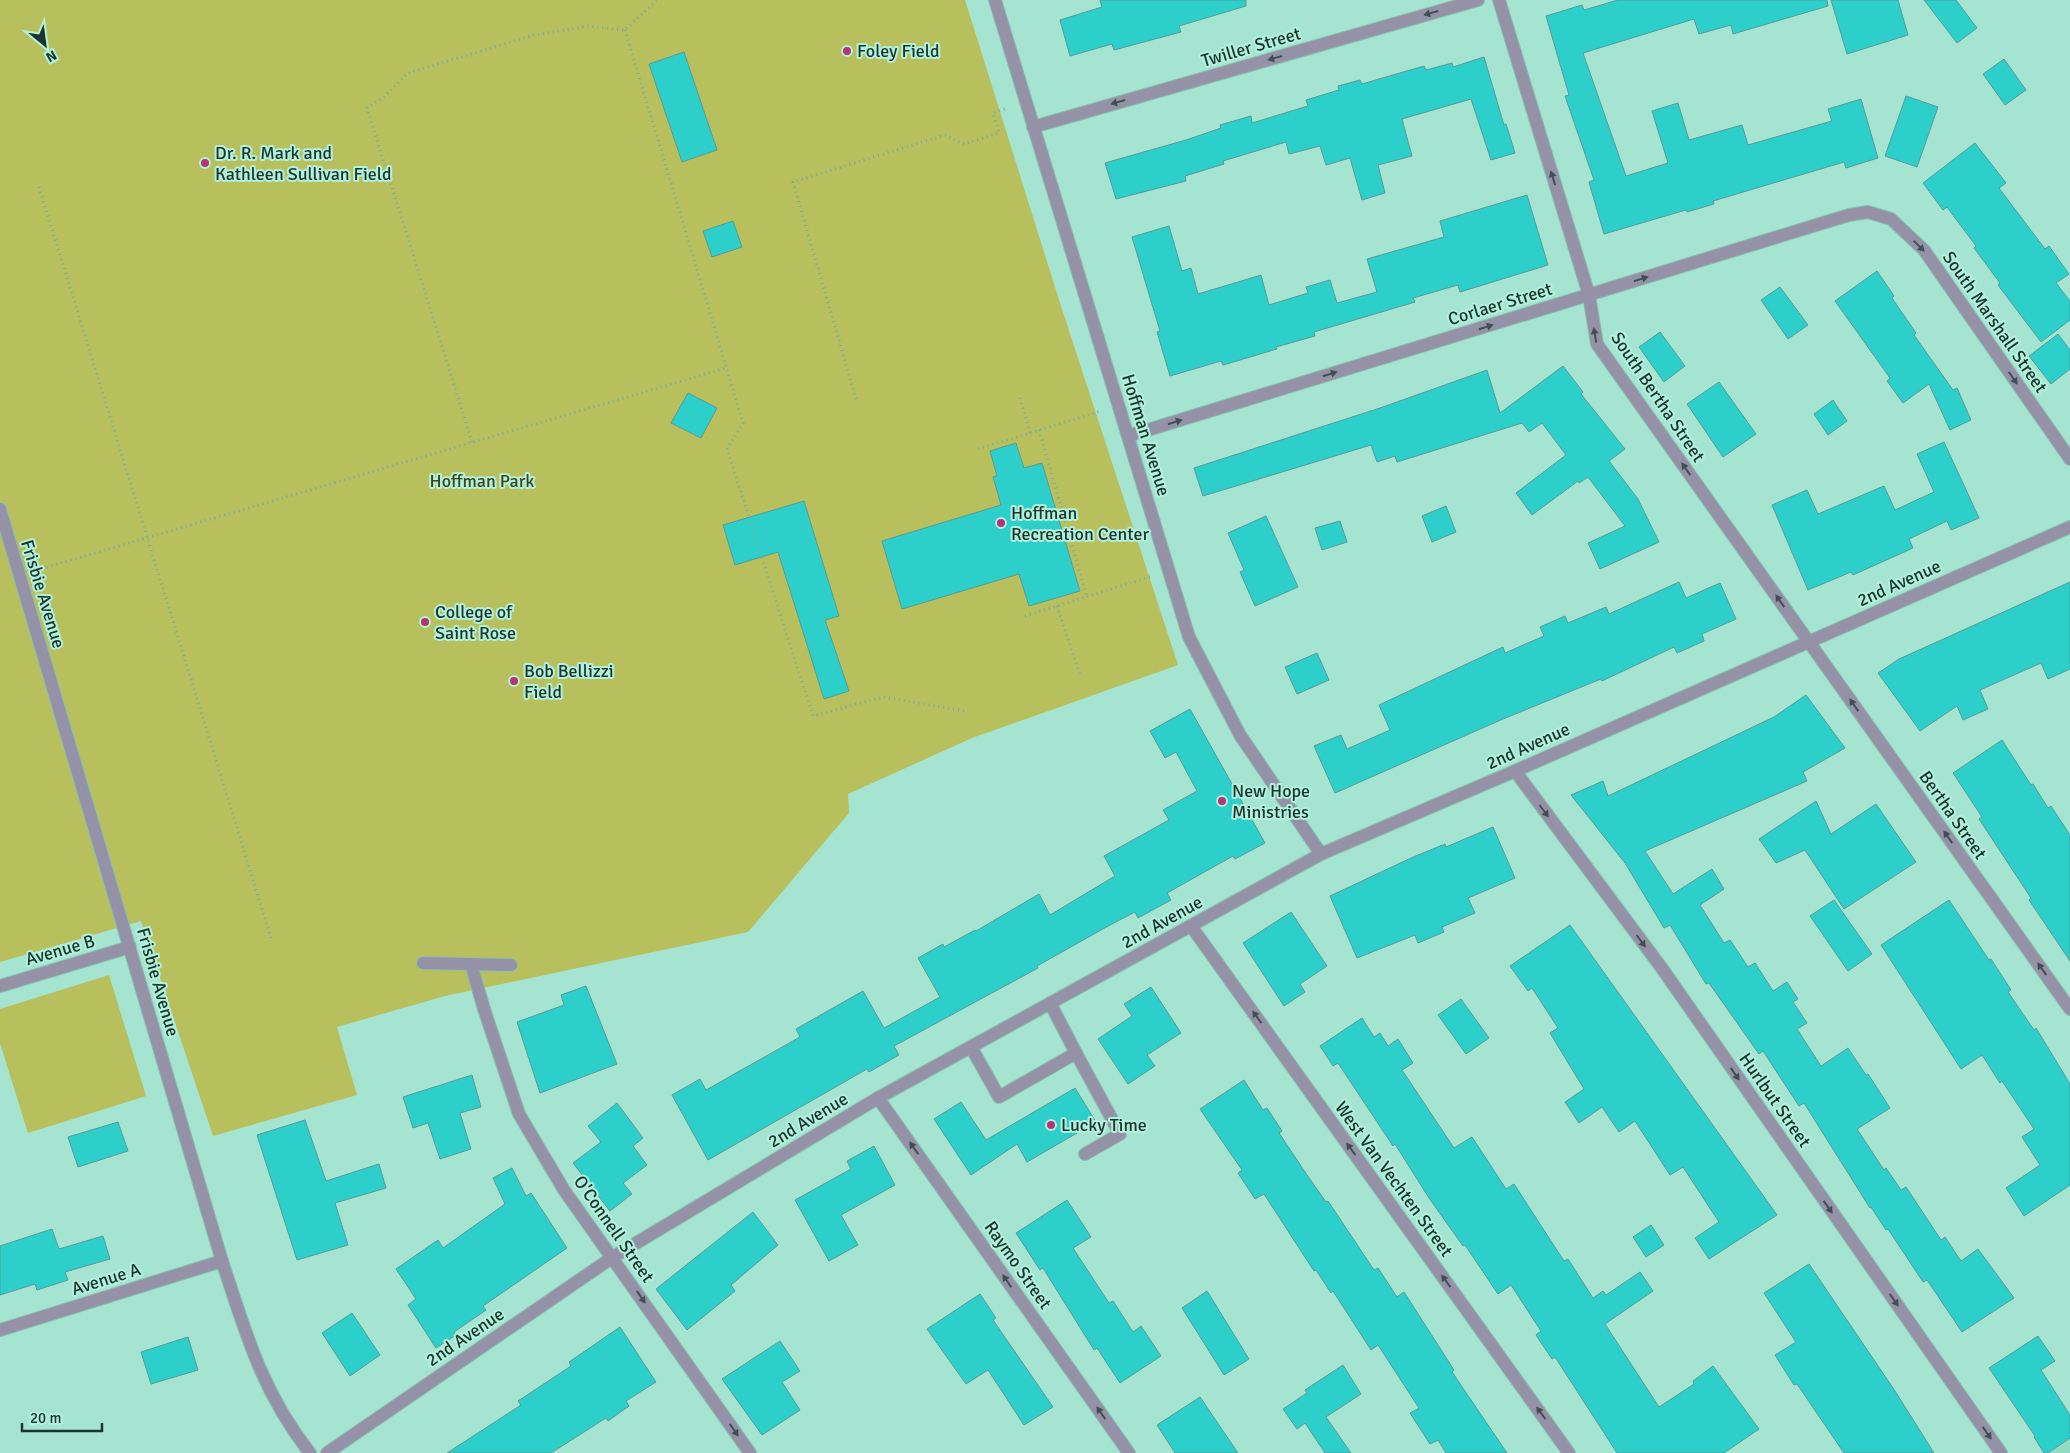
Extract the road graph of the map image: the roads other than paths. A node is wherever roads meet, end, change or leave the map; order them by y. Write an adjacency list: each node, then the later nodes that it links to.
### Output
1 (995, 0): 4 (street, Hoffman Avenue)
2 (1478, 0): 4 (street, Twiller Street, one-way to 4)
3 (1499, 0): 6 (street, South Bertha Street, one-way to 3)
4 (1033, 127): 7 (street, Hoffman Avenue)
5 (1882, 216): 6 (street, Corlaer Street, one-way to 5); 8 (street, South Marshall Street, one-way to 8)
6 (1589, 295): 7 (street, Corlaer Street, one-way to 6); 11 (street, South Bertha Street, one-way to 6)
7 (1128, 436): 13 (street, Hoffman Avenue)
8 (2070, 459)
9 (0, 509): 15 (street, Frisbie Avenue)
10 (2070, 527): 11 (street, 2nd Avenue)
11 (1808, 641): 12 (street, 2nd Avenue); 21 (street, Bertha Street, one-way to 11)
12 (1515, 772): 13 (street, 2nd Avenue); 34 (street, Hurlbut Street, one-way to 34)
13 (1321, 854): 14 (street, 2nd Avenue)
14 (1191, 926): 20 (street, 2nd Avenue); 33 (street, West Van Vechten Street, one-way to 14)
15 (130, 947): 19 (street, Avenue B); 27 (street, Frisbie Avenue)
16 (423, 964): 17 (street)
17 (471, 964): 18 (street); 26 (street, O'Connell Street)
18 (511, 965)
19 (0, 986)
20 (1050, 1003): 22 (street, 2nd Avenue); 23 (street)
21 (2070, 1009)
22 (970, 1047): 23 (street); 24 (street, 2nd Avenue)
23 (1076, 1053): 25 (street)
24 (878, 1098): 26 (street, 2nd Avenue); 32 (street, Raymo Street, one-way to 24)
25 (1085, 1154)
26 (613, 1257): 30 (street, 2nd Avenue); 31 (street, O'Connell Street, one-way to 31)
27 (222, 1261): 28 (street, Avenue A); 29 (street, Frisbie Avenue)
28 (0, 1330)
29 (310, 1453)
30 (327, 1453)
31 (750, 1453)
32 (1129, 1453)
33 (1569, 1453)
34 (2001, 1453)

